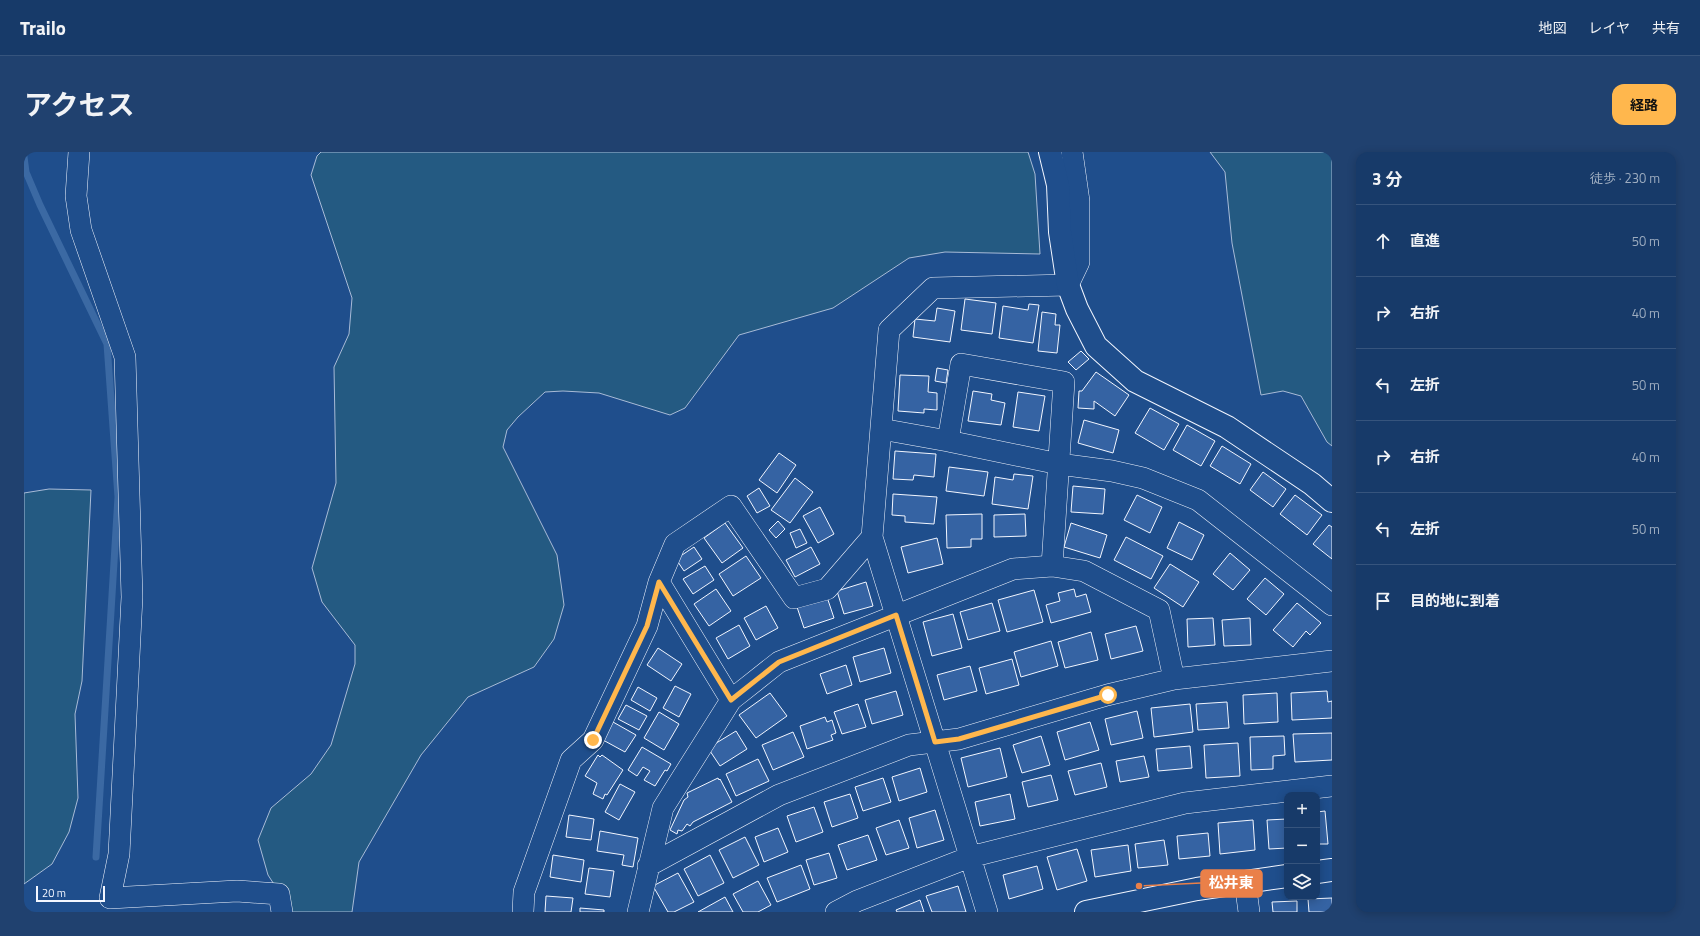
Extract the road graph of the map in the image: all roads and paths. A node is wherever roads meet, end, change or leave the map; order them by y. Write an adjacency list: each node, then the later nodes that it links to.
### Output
1 (79, 152): 25 (street)
2 (1050, 152): 4 (street)
3 (1072, 152): 4 (street)
4 (1068, 285): 5 (street); 8 (street)
5 (881, 429): 6 (street); 9 (street)
6 (948, 441): 7 (street); 7 (street)
7 (1059, 464): 10 (street); 12 (street)
8 (1332, 501)
9 (872, 537): 11 (street); 13 (street)
10 (1052, 566): 13 (street); 15 (street)
11 (659, 582): 16 (street); 26 (street)
12 (1332, 605)
13 (896, 615): 16 (street); 17 (street)
14 (1332, 661): 15 (street)
15 (1174, 679): 17 (street)
16 (731, 700): 20 (street)
17 (935, 742): 19 (street); 20 (street)
18 (1332, 786): 19 (street)
19 (970, 857): 28 (street); 29 (street)
20 (648, 866): 27 (street)
21 (1332, 870): 22 (street)
22 (1320, 872)
23 (1284, 876): 24 (street)
24 (1245, 882): 30 (street); 31 (street)
25 (282, 912)
26 (523, 912)
27 (638, 912)
28 (836, 912)
29 (987, 912)
30 (1086, 912)
31 (1249, 912)

